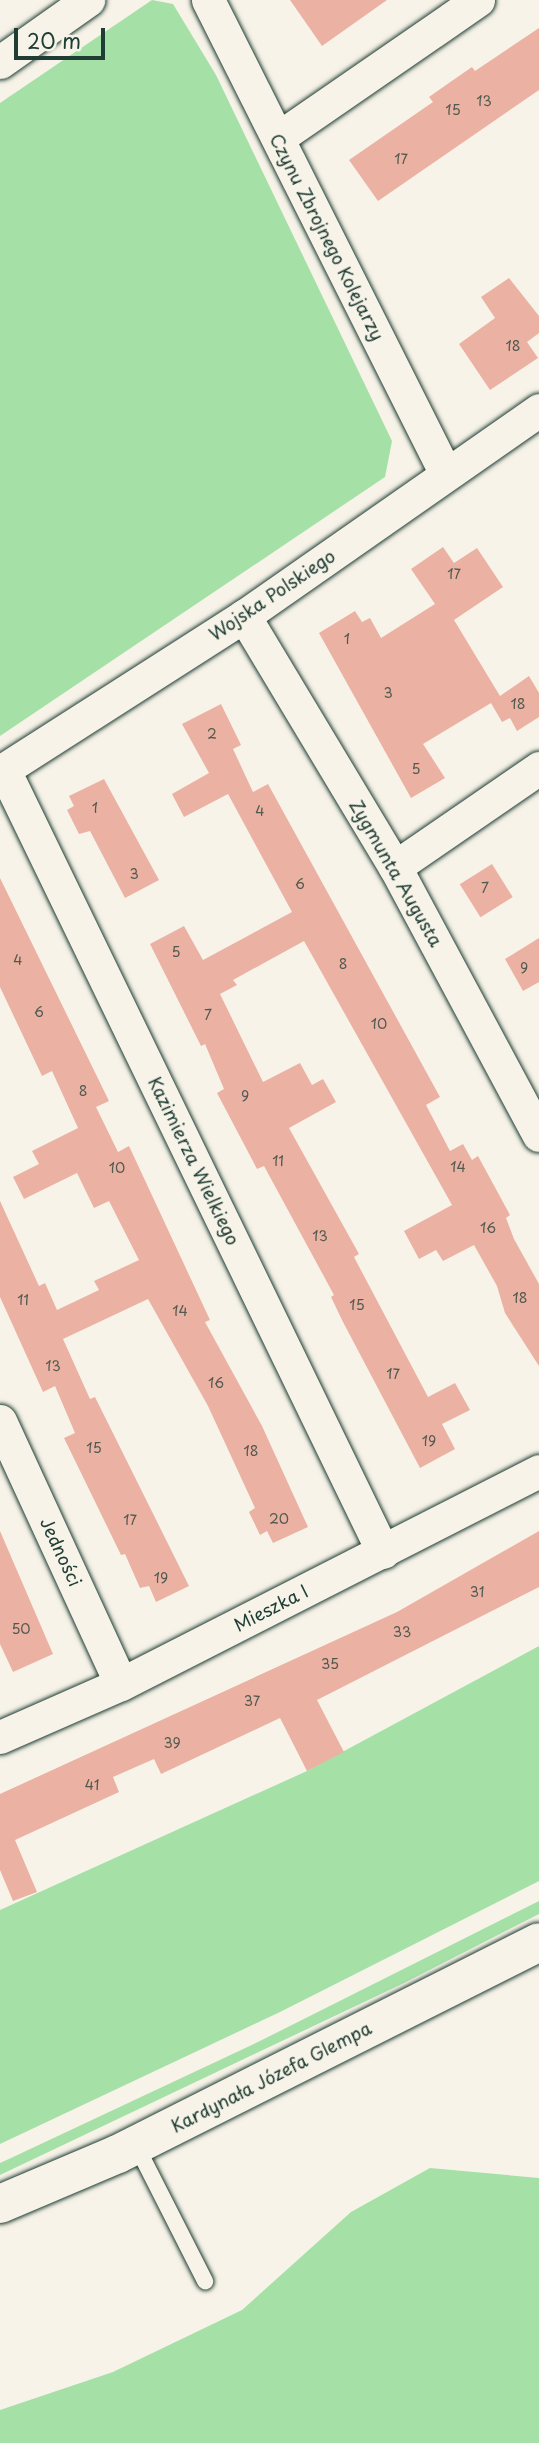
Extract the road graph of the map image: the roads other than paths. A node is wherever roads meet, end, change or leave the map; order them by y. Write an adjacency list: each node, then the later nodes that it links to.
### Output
1 (88, 0): 4 (street)
2 (208, 0): 5 (street, Czynu Zbrojnego Kolejarzy)
3 (478, 0): 5 (street)
4 (0, 62)
5 (278, 138): 7 (street, Czynu Zbrojnego Kolejarzy)
6 (539, 410): 7 (street, Wojska Polskiego)
7 (446, 474): 8 (street, Wojska Polskiego)
8 (244, 617): 10 (street, Wojska Polskiego); 11 (street, Zygmunta Augusta)
9 (539, 768): 11 (street)
10 (2, 771): 15 (street, Kazimierza Wielkiego)
11 (395, 867): 12 (street, Zygmunta Augusta)
12 (539, 1133)
13 (0, 1421): 16 (street, Jedności)
14 (539, 1471): 15 (street, Mieszka I)
15 (383, 1552): 16 (street, Mieszka I)
16 (121, 1684): 17 (street, Mieszka I)
17 (0, 1737)
18 (539, 1942): 19 (main road, Kardynała Józefa Glempa)
19 (136, 2144): 20 (main road, Kardynała Józefa Glempa); 21 (lane)
20 (0, 2204)
21 (205, 2281)

